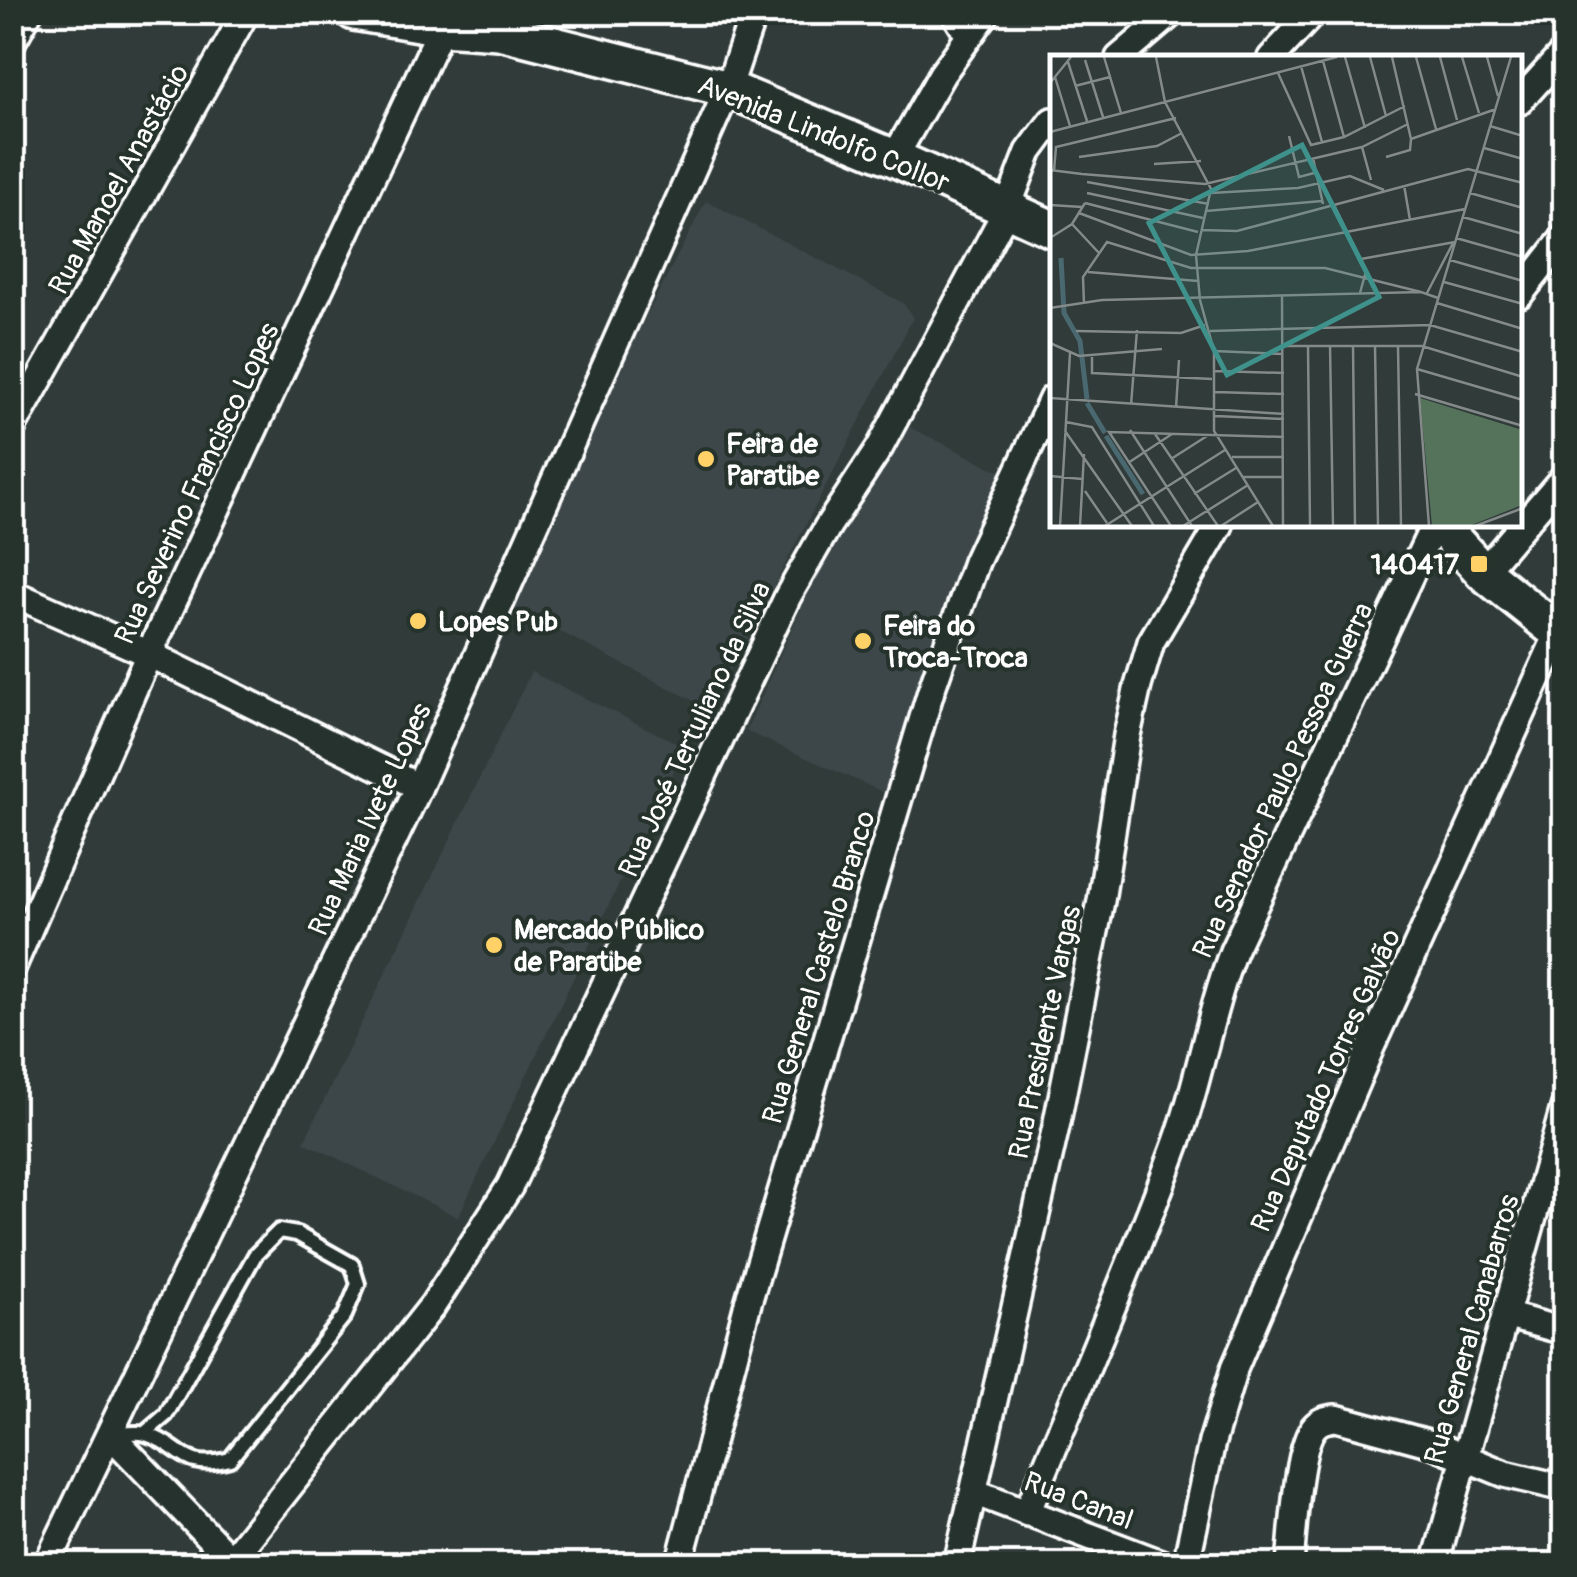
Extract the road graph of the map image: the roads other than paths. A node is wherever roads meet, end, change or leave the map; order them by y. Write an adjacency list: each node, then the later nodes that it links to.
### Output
1 (29, 12): 12 (street)
2 (246, 12): 25 (street, Rua Manoel Anastácio)
3 (354, 12): 10 (main road, Avenida Lindolfo Collor)
4 (754, 12): 16 (street, Rua Maria Ivete Lopes)
5 (954, 12): 11 (street)
6 (987, 12): 11 (street)
7 (1172, 12): 14 (street)
8 (1314, 12): 15 (street)
9 (500, 22): 10 (main road, Avenida Lindolfo Collor); 16 (main road, Avenida Lindolfo Collor)
10 (442, 27): 35 (street, Rua Severino Francisco Lopes)
11 (969, 36): 19 (street)
12 (12, 42)
13 (1564, 52): 17 (street)
14 (1122, 55)
15 (1274, 55)
16 (728, 90): 19 (main road, Avenida Lindolfo Collor); 36 (street, Rua Maria Ivete Lopes)
17 (1522, 99)
18 (1050, 125): 20 (street, Rua José Tertuliano da Silva)
19 (894, 158): 20 (main road, Avenida Lindolfo Collor)
20 (1007, 209): 21 (main road, Avenida Lindolfo Collor); 48 (street, Rua José Tertuliano da Silva)
21 (1050, 228)
22 (1564, 238): 23 (street)
23 (1522, 291)
24 (1050, 403): 50 (street, Rua General Castelo Branco)
25 (12, 428)
26 (1564, 478): 27 (street)
27 (1522, 527)
28 (1218, 528): 46 (street, Rua Presidente Vargas)
29 (1436, 528): 47 (street, Rua Senador Paulo Pessoa Guerra)
30 (1440, 528): 32 (main road)
31 (1521, 528): 32 (street)
32 (1483, 572): 34 (main road)
33 (12, 593): 35 (street)
34 (1561, 635): 53 (street, Rua Deputado Torres Galvão)
35 (150, 654): 36 (street); 37 (street, Rua Severino Francisco Lopes)
36 (419, 788): 43 (street, Rua Maria Ivete Lopes)
37 (12, 968)
38 (1564, 1108): 39 (street, Rua General Canabarros)
39 (1558, 1160): 40 (street, Rua General Canabarros)
40 (1506, 1315): 41 (street); 44 (street, Rua General Canabarros)
41 (1564, 1332)
42 (145, 1433): 42 (lane); 43 (lane)
43 (111, 1435): 48 (street); 49 (street, Rua Maria Ivete Lopes)
44 (1467, 1458): 45 (street); 54 (street); 55 (street, Rua General Canabarros)
45 (1564, 1488)
46 (974, 1492): 47 (street, Rua Canal); 51 (street, Rua Presidente Vargas)
47 (1027, 1513): 52 (street, Rua Canal)
48 (231, 1563)
49 (46, 1564)
50 (679, 1564)
51 (958, 1564)
52 (1163, 1564)
53 (1186, 1564)
54 (1290, 1564)
55 (1435, 1564)

